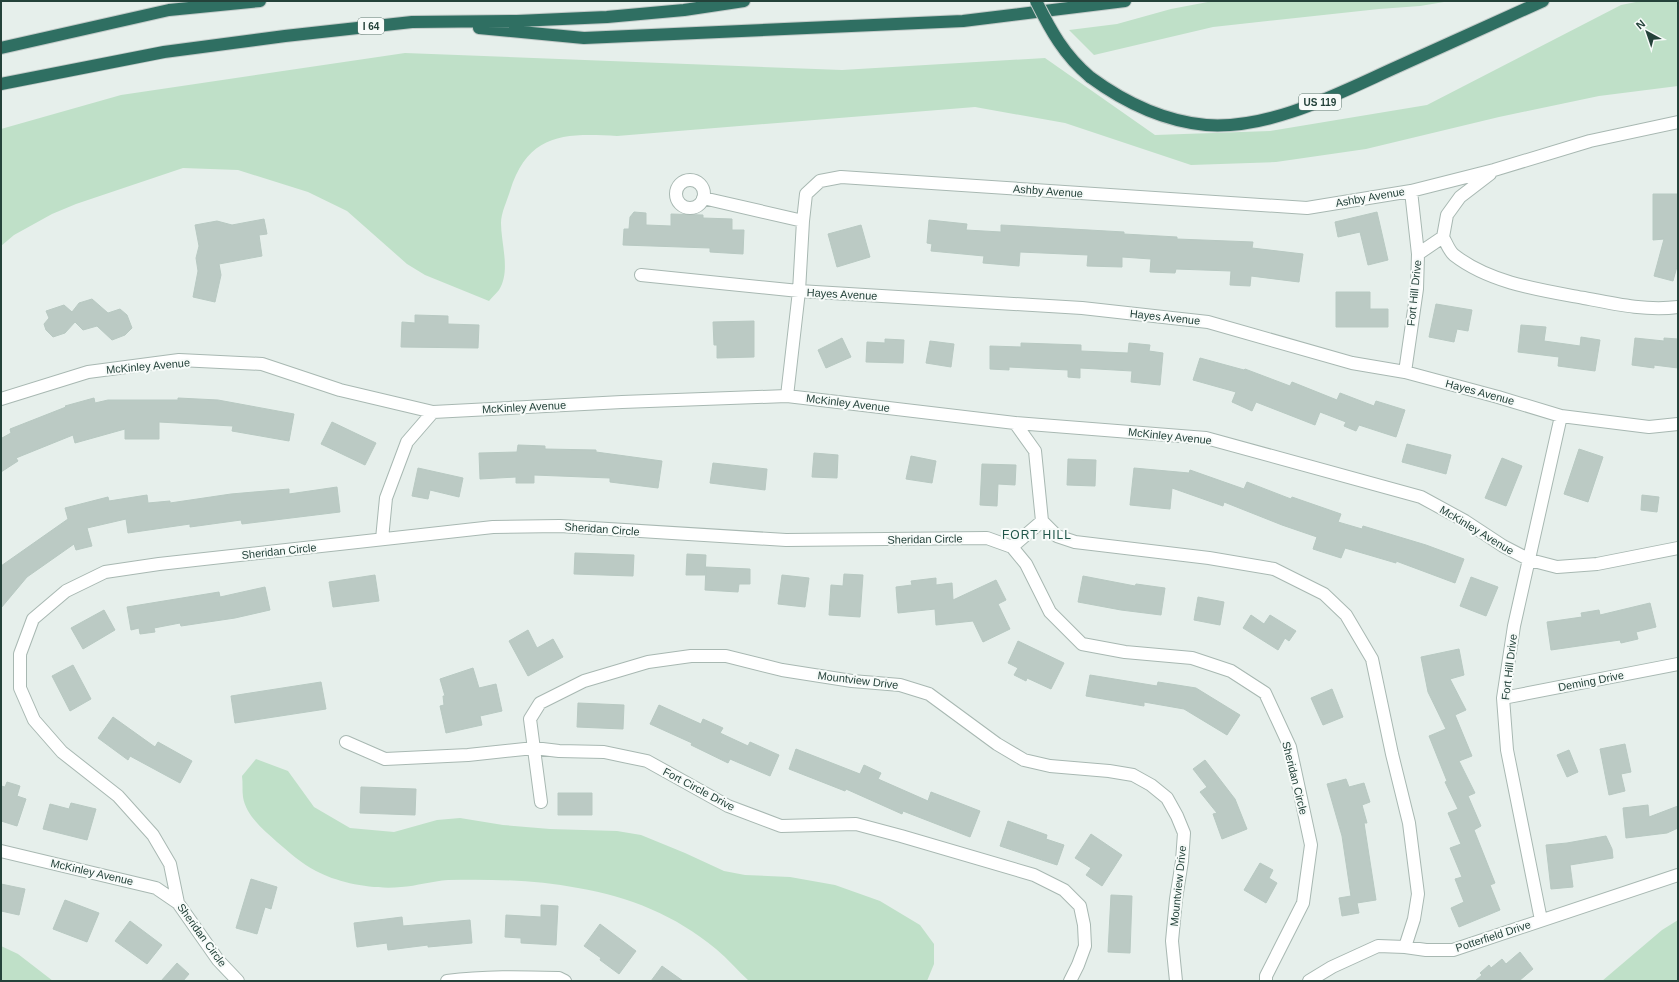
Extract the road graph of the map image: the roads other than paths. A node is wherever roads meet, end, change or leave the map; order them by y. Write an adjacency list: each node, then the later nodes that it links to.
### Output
1 (200, 1): 7 (highway)
2 (260, 1): 7 (highway)
3 (744, 1): 8 (highway, I 64)
4 (1036, 1): 6 (highway, US 119, bridge)
5 (1125, 1): 8 (highway)
6 (1543, 1)
7 (169, 10): 9 (highway)
8 (412, 22): 10 (highway, I 64)
9 (1, 48)
10 (1, 84)
11 (1678, 122): 12 (street, Ashby Avenue)
12 (1494, 170): 13 (street, Ashby Avenue); 16 (street, Ashby Avenue)
13 (1411, 191): 15 (street, Ashby Avenue); 17 (street, Fort Hill Drive)
14 (704, 198): 15 (street)
15 (803, 221): 19 (street, Ashby Avenue)
16 (1443, 237): 17 (street); 20 (street)
17 (1418, 254): 21 (street, Fort Hill Drive)
18 (641, 276): 19 (street, Hayes Avenue)
19 (799, 291): 21 (street, Hayes Avenue); 22 (street, Ashby Avenue)
20 (1678, 307)
21 (1404, 372): 25 (street, Hayes Avenue)
22 (787, 396): 24 (street, McKinley Avenue); 26 (street, McKinley Avenue)
23 (1, 399): 24 (street, McKinley Avenue)
24 (433, 412): 29 (street)
25 (1561, 416): 27 (street, Hayes Avenue); 32 (street, Fort Hill Drive)
26 (1015, 423): 28 (street); 32 (street, McKinley Avenue)
27 (1678, 424)
28 (1042, 521): 30 (street); 42 (street)
29 (382, 539): 30 (street, Sheridan Circle); 40 (street, Sheridan Circle)
30 (1012, 546): 48 (street, Sheridan Circle)
31 (1678, 548): 32 (street, McKinley Avenue)
32 (1530, 560): 34 (street, Fort Hill Drive)
33 (1678, 664): 34 (street, Deming Drive)
34 (1503, 698): 41 (street, Fort Hill Drive)
35 (346, 742): 36 (street, Fort Circle Drive)
36 (534, 748): 37 (street, Mountview Drive); 46 (street, Fort Circle Drive); 47 (street, Mountview Drive)
37 (541, 802)
38 (1, 851): 40 (street, McKinley Avenue)
39 (1678, 875): 41 (street, Potterfield Drive)
40 (178, 903): 43 (street, Sheridan Circle)
41 (1541, 920): 42 (street, Potterfield Drive)
42 (1405, 947): 49 (street, Potterfield Drive)
43 (238, 981)
44 (447, 981): 45 (street)
45 (565, 981)
46 (1070, 981)
47 (1176, 981)
48 (1266, 981)
49 (1310, 981)

